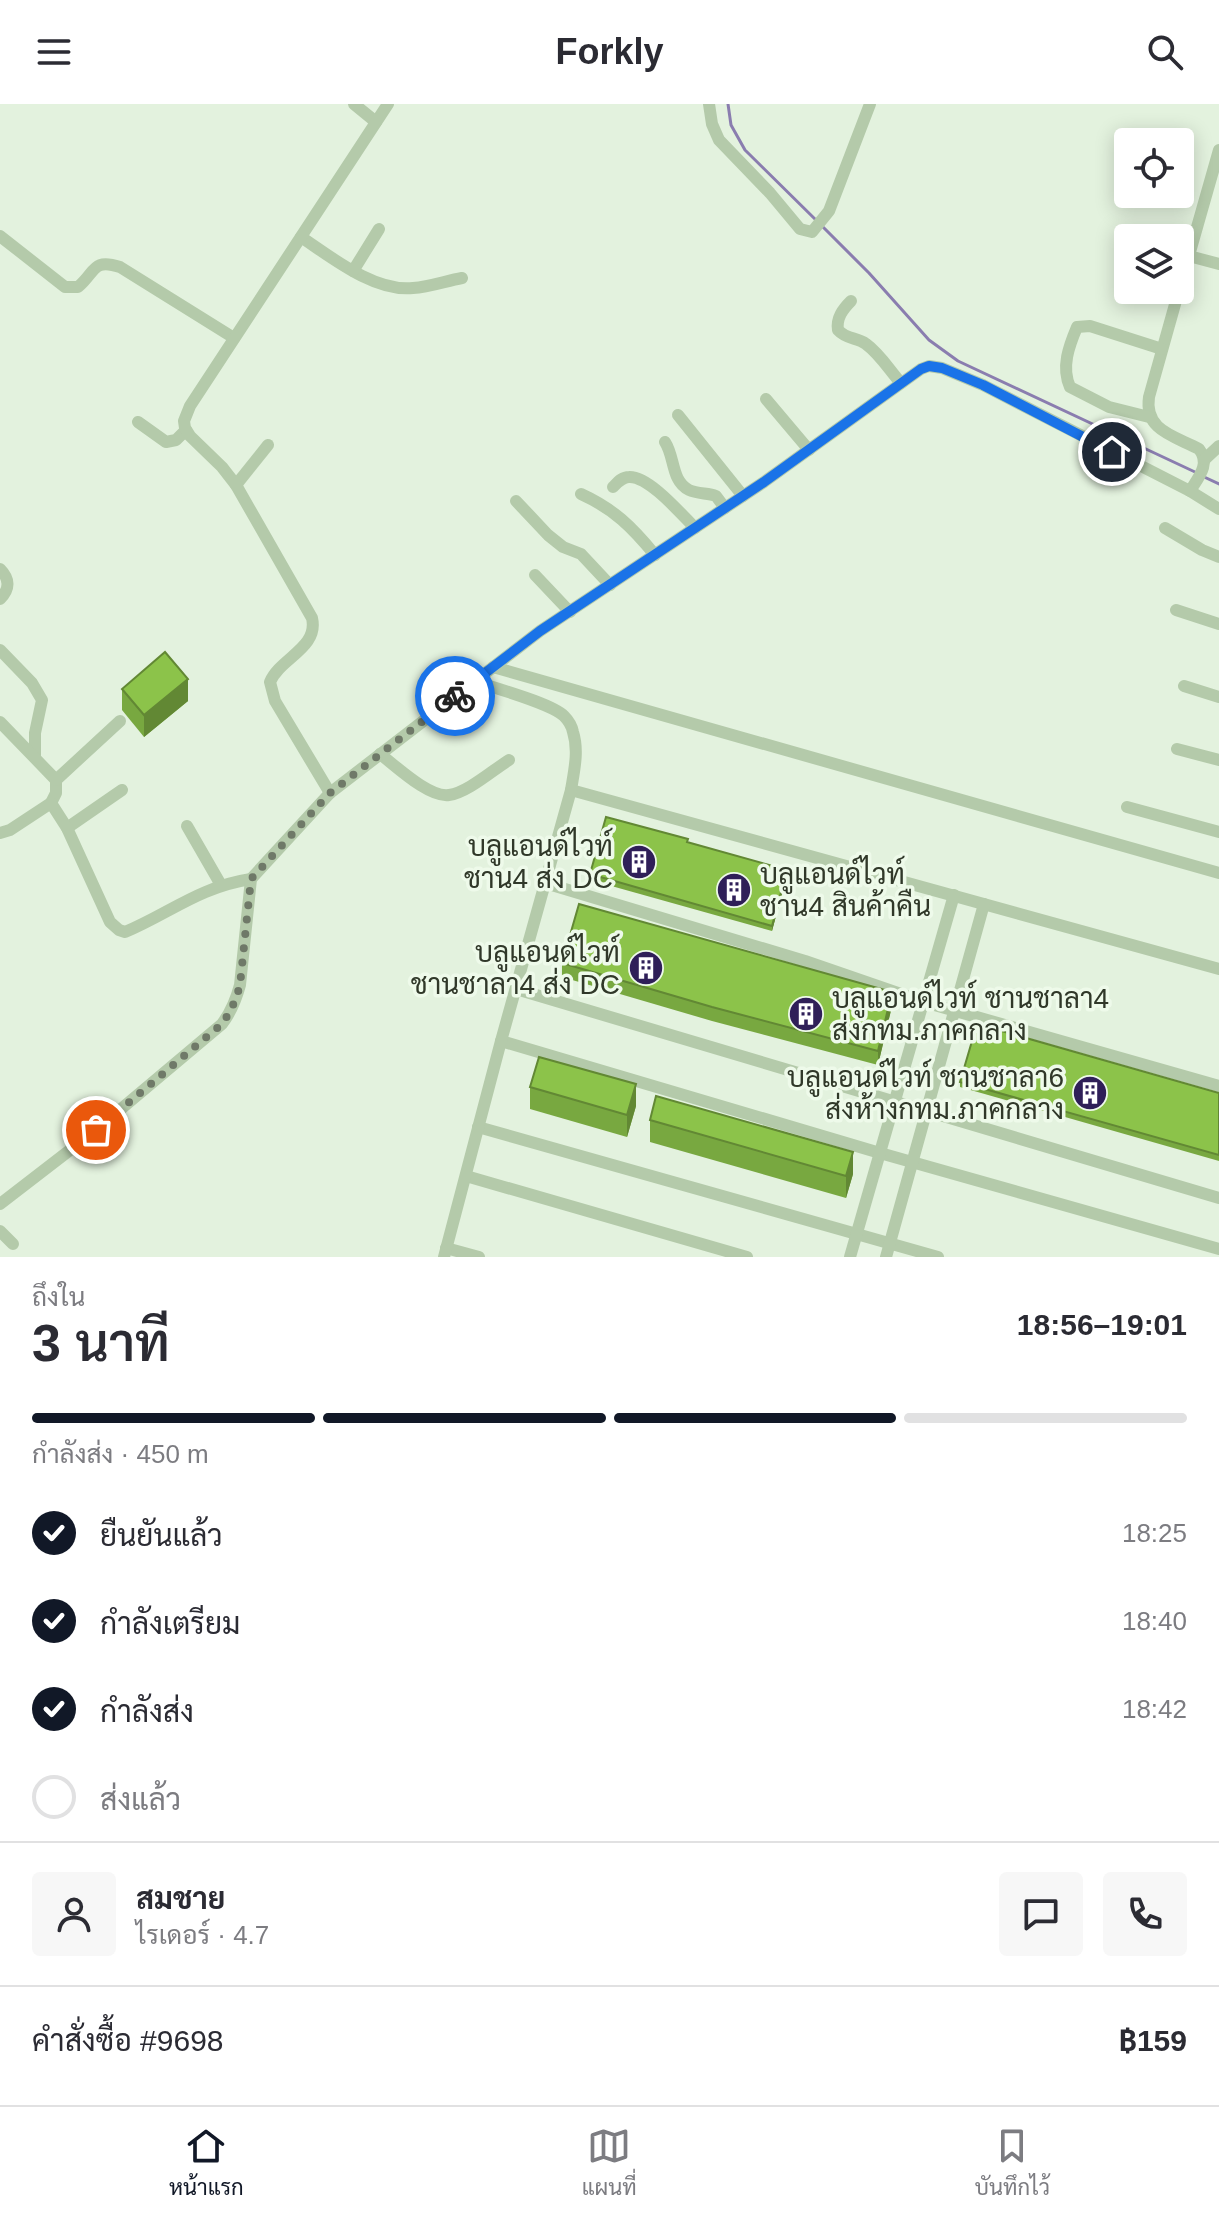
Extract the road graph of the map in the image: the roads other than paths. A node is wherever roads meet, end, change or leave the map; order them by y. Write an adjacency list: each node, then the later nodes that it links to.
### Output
1 (354, 104): 5 (street)
2 (388, 104): 5 (street)
3 (709, 104): 4 (street)
4 (870, 104)
5 (376, 122): 9 (street)
6 (1219, 150): 10 (street)
7 (379, 229): 13 (street)
8 (0, 236): 17 (street)
9 (301, 237): 13 (street); 17 (street)
10 (1194, 238)
11 (1194, 257): 12 (street)
12 (1219, 264)
13 (353, 271): 14 (street)
14 (462, 278)
15 (851, 301): 19 (street)
16 (1175, 304): 18 (street)
17 (234, 338): 24 (street)
18 (1162, 349): 22 (street); 22 (street)
19 (901, 383): 28 (street); 32 (street)
20 (766, 399): 28 (street)
21 (678, 415): 34 (street)
22 (1149, 417): 29 (street)
23 (138, 422): 24 (street)
24 (186, 430): 30 (street)
25 (665, 442): 36 (street)
26 (268, 445): 30 (street)
27 (1219, 446): 29 (street)
28 (809, 450): 34 (street)
29 (1204, 463): 32 (street)
30 (236, 485): 64 (street)
31 (613, 487): 38 (street)
32 (1193, 487): 37 (street)
33 (581, 494): 40 (street)
34 (743, 496): 36 (street)
35 (516, 501): 44 (street)
36 (725, 508): 38 (street)
37 (1219, 509)
38 (695, 528): 40 (street)
39 (1165, 528): 41 (street)
40 (655, 555): 44 (street)
41 (1219, 557)
42 (0, 569): 45 (street)
43 (535, 575): 47 (street)
44 (610, 585): 47 (street)
45 (0, 599)
46 (1176, 610): 48 (street)
47 (570, 612): 50 (street)
48 (1219, 624)
49 (0, 650): 58 (street)
50 (493, 667): 51 (street); 71 (street)
51 (474, 681): 57 (street); 63 (street)
52 (1184, 686): 53 (street)
53 (1219, 697)
54 (120, 721): 61 (street)
55 (0, 722): 58 (street)
56 (1177, 749): 60 (street)
57 (380, 754): 59 (street); 64 (street)
58 (35, 755): 61 (street)
59 (509, 760)
60 (1219, 760)
61 (56, 780): 65 (street)
62 (122, 790): 68 (street)
63 (571, 790): 73 (street); 75 (street)
64 (330, 793): 72 (street)
65 (51, 803): 68 (street); 70 (street)
66 (1127, 807): 69 (street)
67 (187, 826): 74 (street)
68 (67, 828): 74 (street)
69 (1219, 832)
70 (0, 833)
71 (1219, 873)
72 (251, 879): 74 (street); 90 (street)
73 (545, 883): 78 (street); 79 (street)
74 (221, 885)
75 (954, 895): 76 (street); 79 (street)
76 (984, 904): 77 (street); 80 (street)
77 (1219, 969)
78 (516, 989): 81 (street); 83 (street)
79 (924, 1002): 80 (street); 83 (street)
80 (954, 1011): 82 (street); 84 (street)
81 (501, 1041): 85 (street); 86 (street)
82 (1219, 1086)
83 (895, 1102): 84 (street); 86 (street)
84 (927, 1111): 87 (street); 89 (street)
85 (478, 1127): 88 (street); 92 (street)
86 (880, 1153): 87 (street); 92 (street)
87 (912, 1162): 94 (street); 95 (street)
88 (466, 1176): 96 (street); 98 (street)
89 (1219, 1198)
90 (0, 1204)
91 (0, 1231): 93 (street)
92 (857, 1235): 94 (street); 99 (street)
93 (13, 1244)
94 (890, 1244): 100 (street); 101 (street)
95 (1219, 1249)
96 (445, 1252): 97 (street)
97 (479, 1257)
98 (747, 1257)
99 (850, 1257)
100 (886, 1257)
101 (938, 1257)

